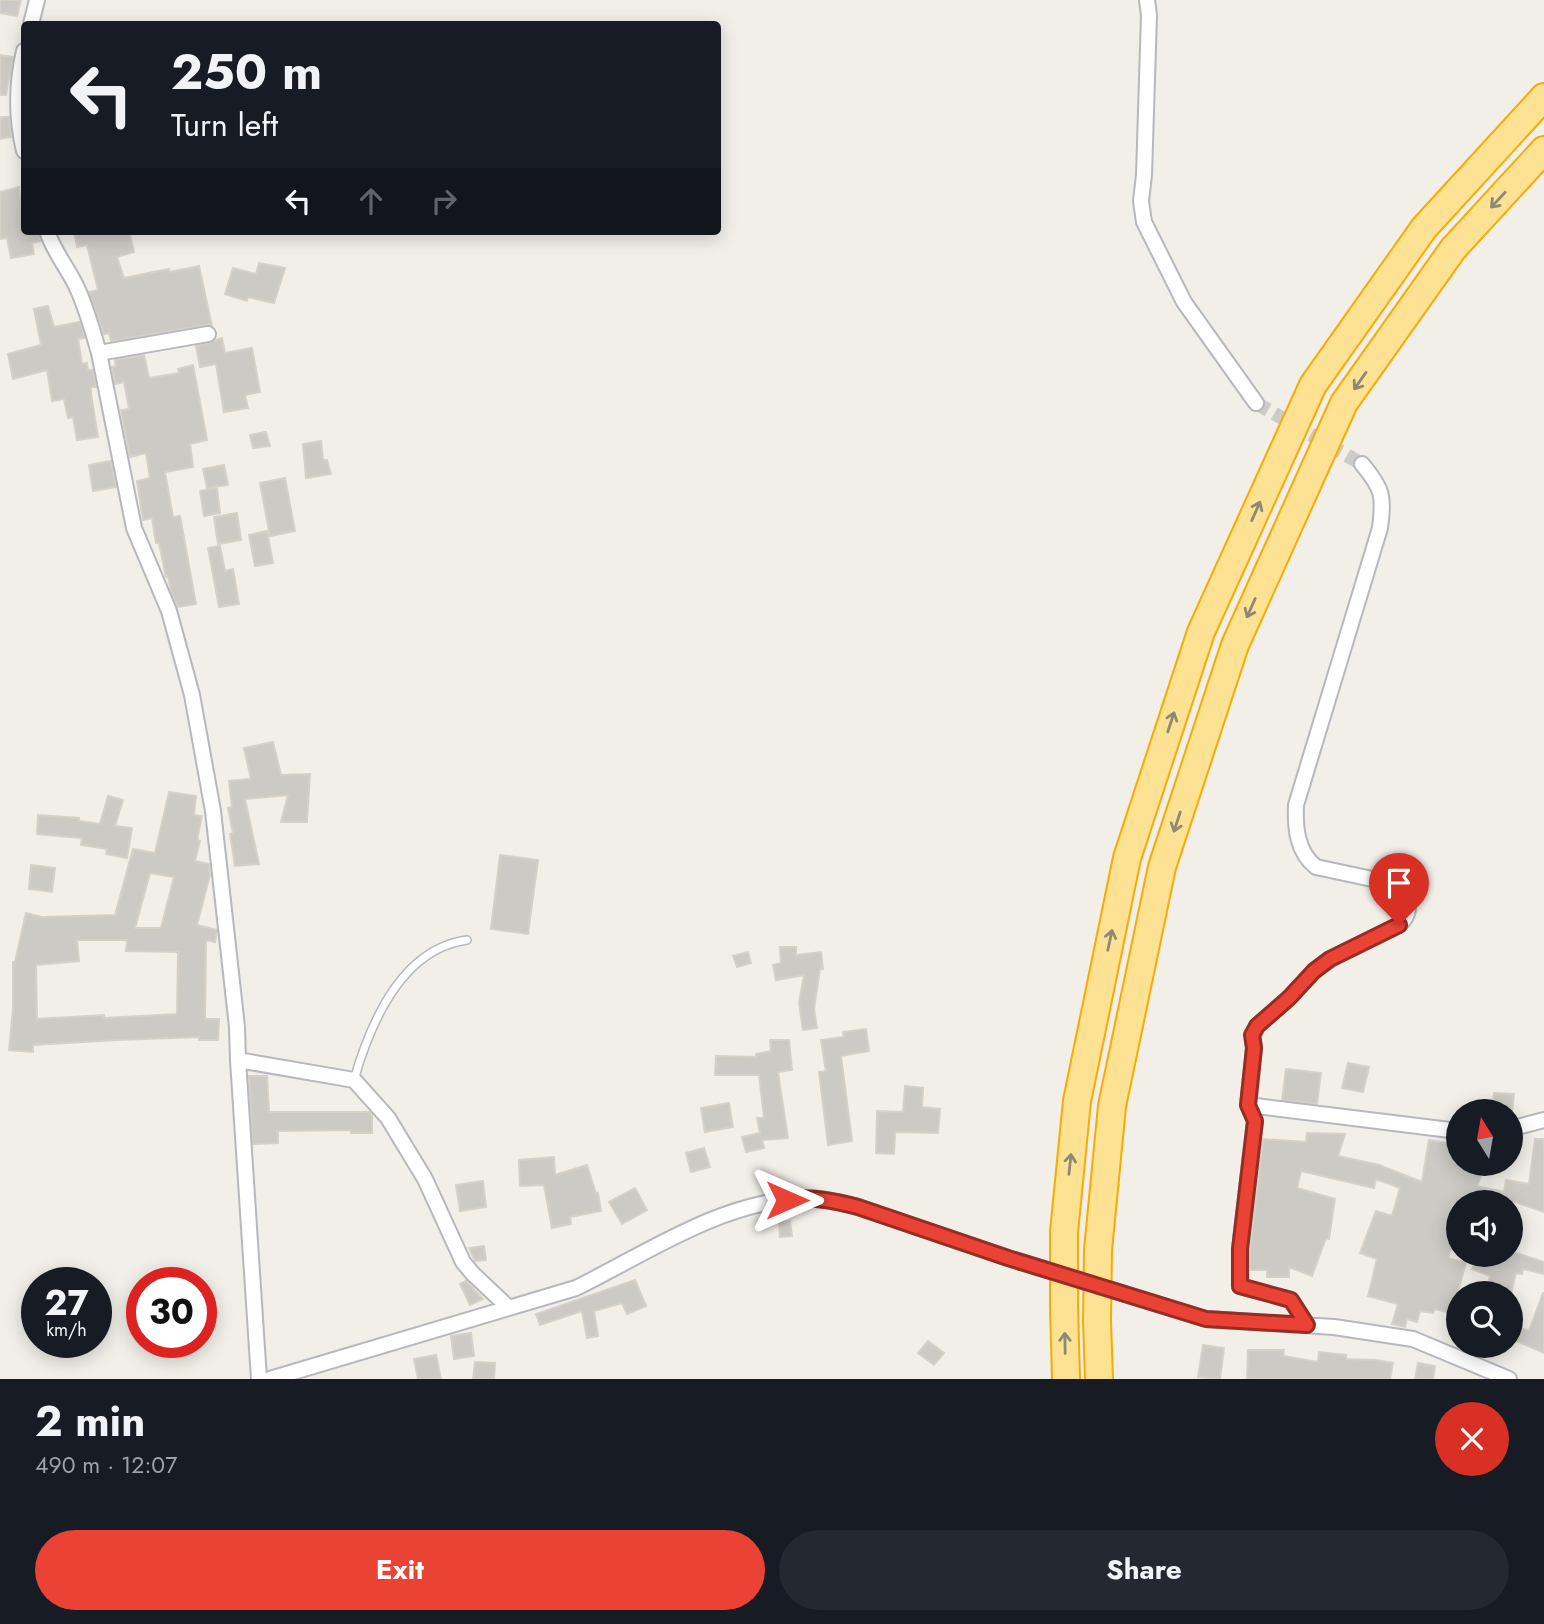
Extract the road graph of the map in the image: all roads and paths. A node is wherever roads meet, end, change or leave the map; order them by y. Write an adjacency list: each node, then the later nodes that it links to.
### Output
1 (37, 0): 3 (street)
2 (1147, 0): 11 (street)
3 (32, 21)
4 (21, 72): 6 (street)
5 (1544, 97): 24 (highway, one-way to 5, bridge)
6 (21, 138)
7 (1544, 150): 25 (highway, one-way to 25, bridge)
8 (49, 235): 10 (street)
9 (208, 334): 10 (street)
10 (99, 353): 14 (street)
11 (1256, 403)
12 (1362, 464): 16 (street)
13 (467, 940): 15 (lane)
14 (238, 1060): 15 (street); 22 (street)
15 (354, 1080): 20 (street)
16 (1248, 1105): 19 (street); 21 (street)
17 (1544, 1120): 18 (street)
18 (1523, 1126)
19 (1446, 1130)
20 (509, 1308): 21 (street); 23 (street)
21 (1307, 1325): 26 (street)
22 (259, 1379)
23 (270, 1379)
24 (1066, 1379)
25 (1099, 1379)
26 (1509, 1379)

